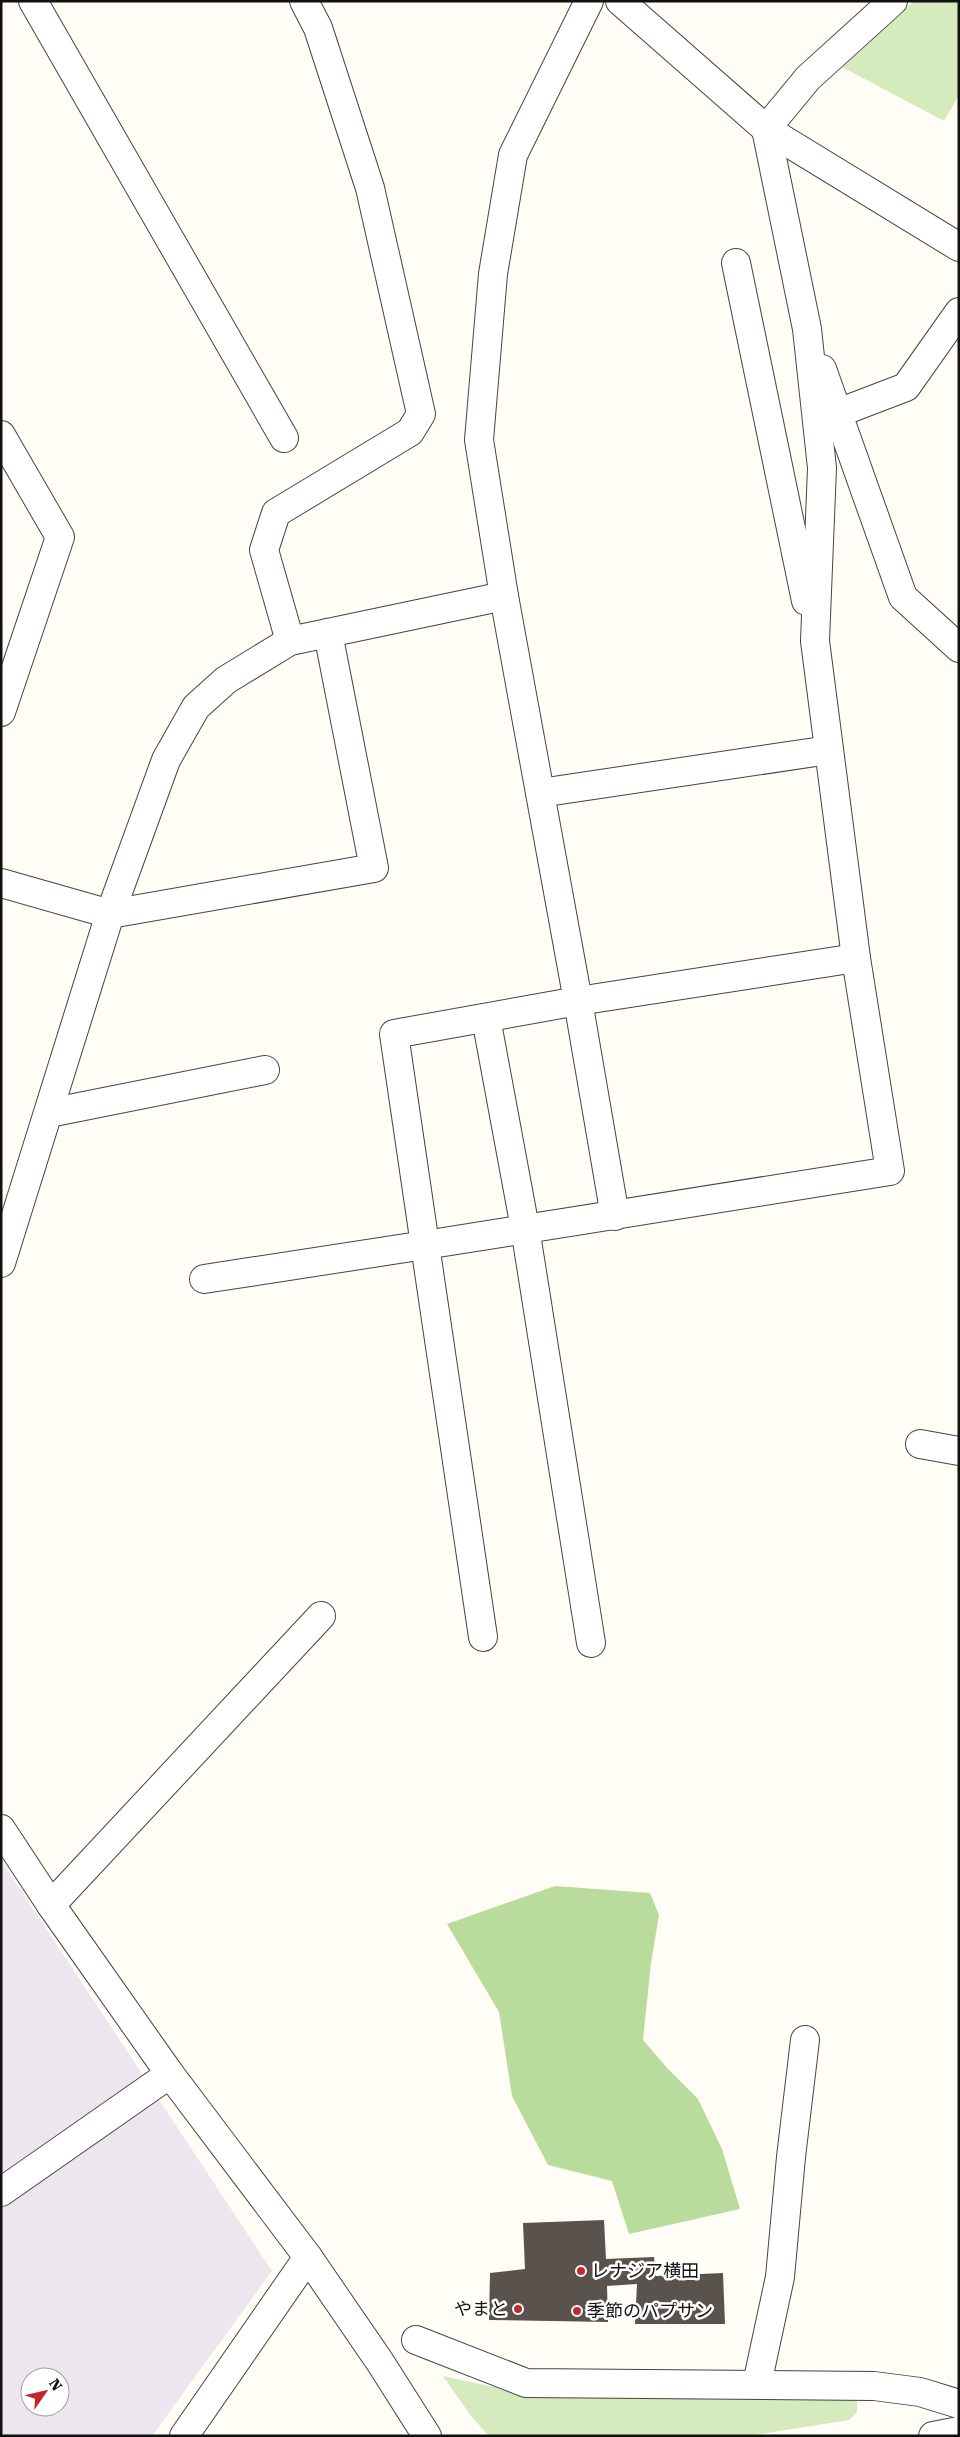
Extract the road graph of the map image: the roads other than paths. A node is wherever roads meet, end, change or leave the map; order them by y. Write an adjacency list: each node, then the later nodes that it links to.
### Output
1 (304, 1): 17 (street)
2 (589, 1): 15 (street)
3 (620, 1): 6 (street)
4 (893, 1): 6 (street)
5 (41, 4): 13 (street)
6 (766, 129): 7 (street); 10 (street)
7 (959, 247)
8 (736, 263): 18 (street)
9 (959, 312): 11 (street)
10 (807, 329): 11 (street); 18 (street)
11 (838, 413): 19 (street)
12 (1, 436): 14 (street)
13 (284, 438)
14 (11, 475): 20 (street)
15 (504, 596): 16 (street); 22 (street)
16 (328, 633): 17 (street); 24 (street)
17 (290, 641): 24 (street)
18 (814, 641): 21 (street)
19 (959, 648)
20 (1, 712)
21 (829, 750): 22 (street); 25 (street)
22 (540, 793): 26 (street)
23 (1, 883): 24 (street)
24 (110, 914): 29 (street)
25 (856, 958): 26 (street); 30 (street)
26 (578, 1001): 27 (street); 30 (street)
27 (486, 1018): 31 (street); 32 (street)
28 (265, 1070): 29 (street)
29 (49, 1113): 33 (street)
30 (614, 1216): 31 (street)
31 (525, 1228): 32 (street); 39 (street)
32 (425, 1245): 34 (street); 38 (street)
33 (1, 1263)
34 (204, 1279)
35 (920, 1444): 36 (street)
36 (959, 1451)
37 (321, 1616): 41 (street)
38 (483, 1637)
39 (591, 1643)
40 (1, 1829): 41 (street)
41 (51, 1905): 43 (street)
42 (805, 2040): 47 (street)
43 (170, 2074): 44 (street); 45 (street)
44 (1, 2192)
45 (308, 2257): 50 (street); 51 (street)
46 (416, 2340): 47 (street)
47 (757, 2384): 48 (street)
48 (959, 2404)
49 (959, 2431): 52 (street)
50 (184, 2436)
51 (427, 2436)
52 (933, 2436)

